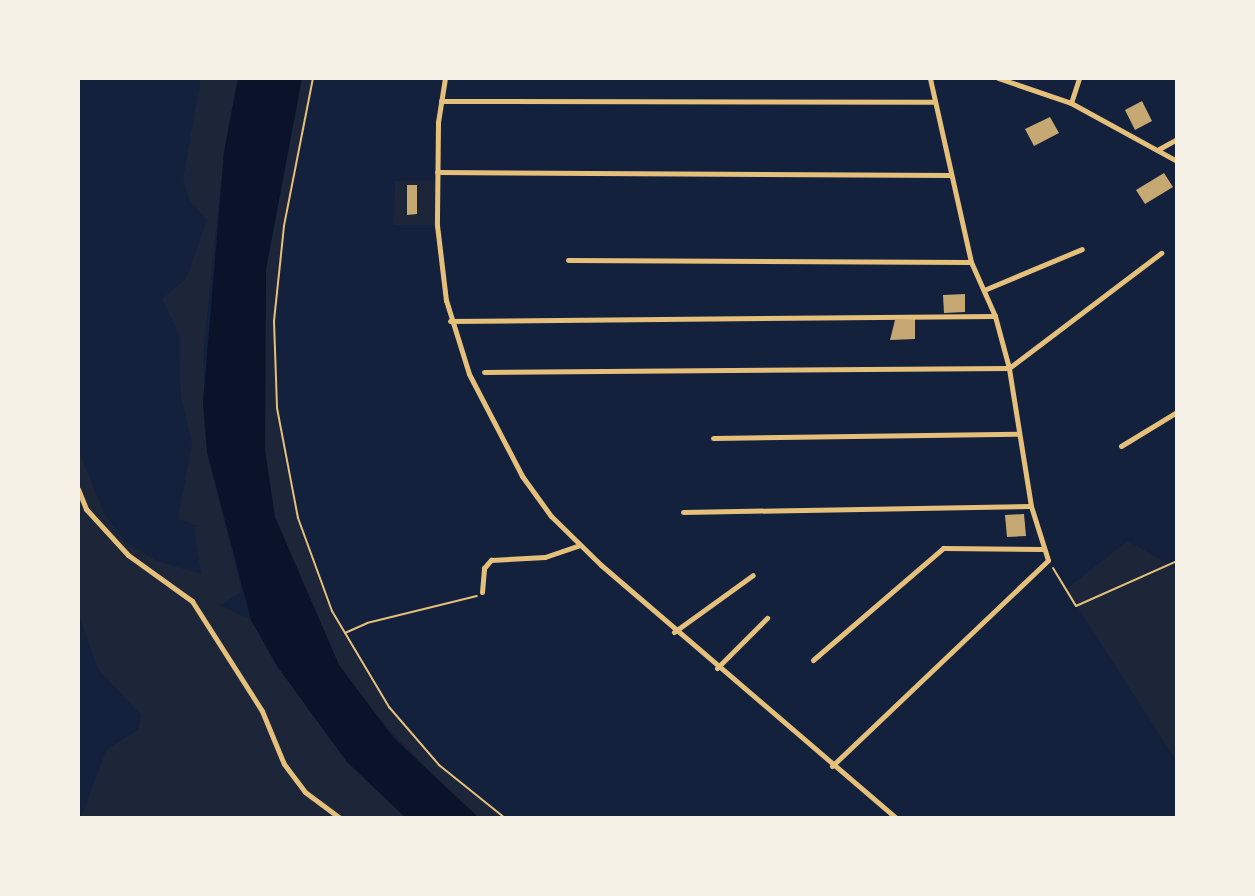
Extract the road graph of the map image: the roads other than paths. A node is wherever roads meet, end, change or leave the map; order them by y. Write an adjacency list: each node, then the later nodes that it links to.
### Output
1 (445, 78): 5 (street)
2 (930, 78): 6 (street)
3 (998, 78): 7 (street)
4 (1079, 78): 7 (street)
5 (441, 101): 6 (street); 11 (street)
6 (935, 102): 12 (street)
7 (1071, 103): 9 (street)
8 (1177, 139): 9 (street)
9 (1159, 149): 10 (street)
10 (1177, 161)
11 (437, 172): 12 (street); 19 (street)
12 (950, 175): 16 (street)
13 (1082, 249): 17 (street)
14 (1161, 253): 20 (street)
15 (568, 260): 16 (street)
16 (971, 262): 17 (street)
17 (984, 290): 18 (street)
18 (995, 316): 19 (street); 20 (street)
19 (450, 321): 29 (street)
20 (1009, 368): 21 (street); 23 (street)
21 (484, 372)
22 (1177, 412): 25 (street)
23 (1017, 434): 24 (street); 27 (street)
24 (713, 438)
25 (1121, 446)
26 (78, 489): 38 (street)
27 (1031, 506): 28 (street); 30 (street)
28 (683, 512)
29 (579, 545): 32 (street); 34 (street)
30 (1044, 549): 35 (street); 37 (street)
31 (753, 575): 34 (street)
32 (482, 593)
33 (767, 618): 36 (street)
34 (674, 632): 36 (street)
35 (813, 660)
36 (717, 668): 37 (street)
37 (832, 766): 39 (street)
38 (340, 818)
39 (896, 818)

